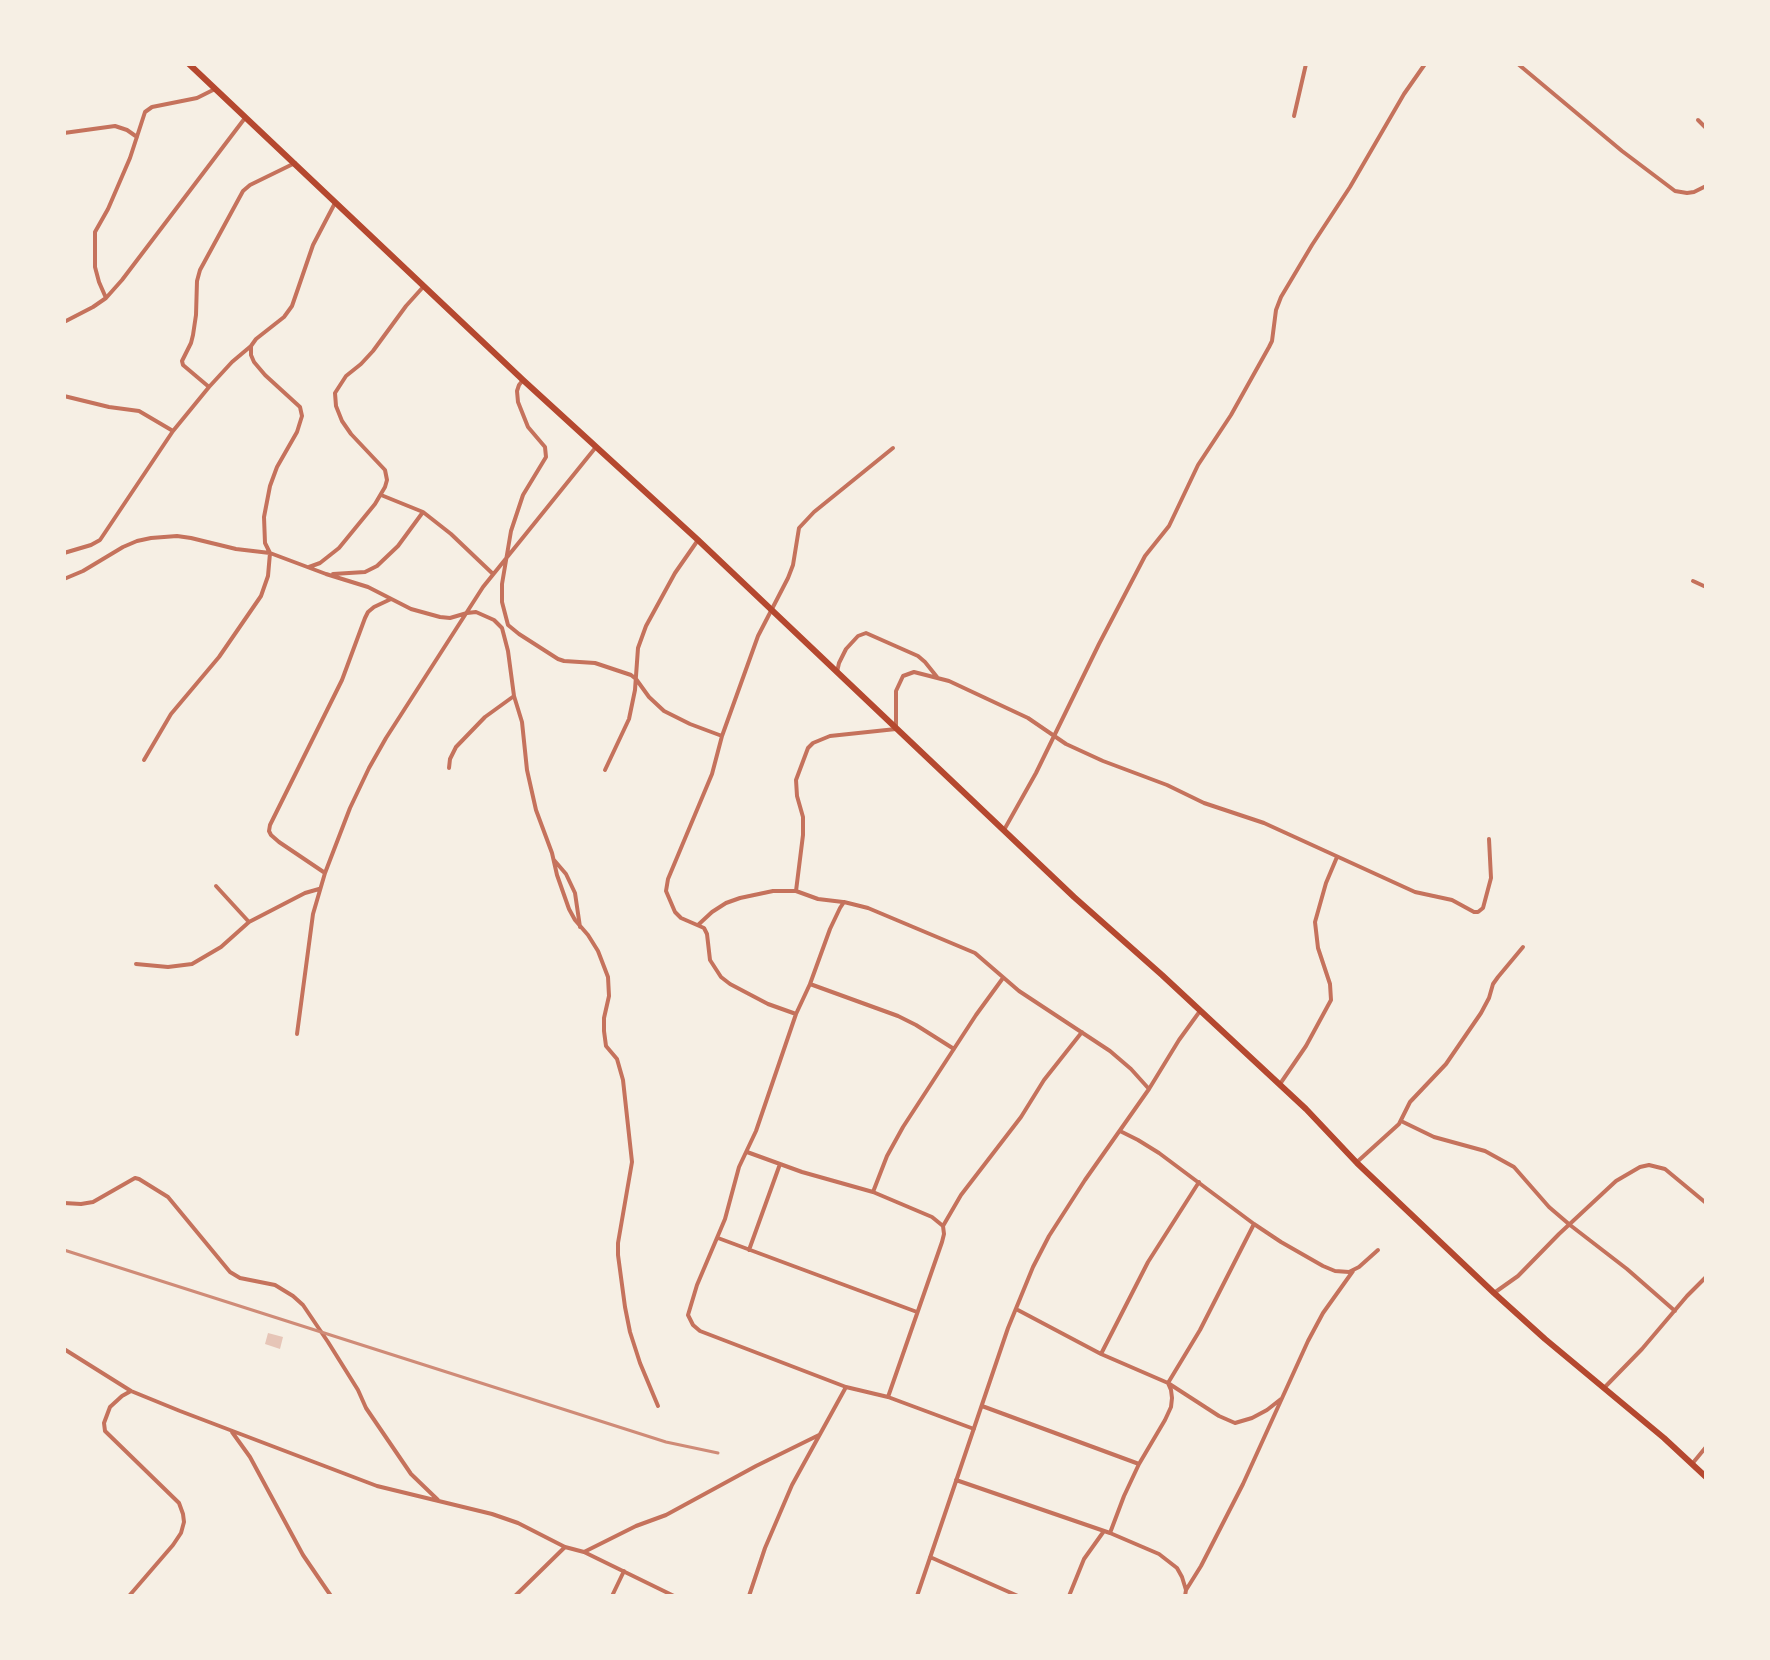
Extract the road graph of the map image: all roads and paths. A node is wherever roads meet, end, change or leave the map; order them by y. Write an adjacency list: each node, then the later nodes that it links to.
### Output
1 (189, 64): 5 (main road)
2 (1306, 64): 6 (street)
3 (1425, 64): 46 (street)
4 (1518, 64): 13 (street)
5 (215, 89): 7 (main road); 11 (street)
6 (1294, 116)
7 (245, 118): 12 (main road); 16 (street)
8 (1698, 120): 9 (street)
9 (1706, 128)
10 (64, 132): 11 (street)
11 (137, 137): 16 (street)
12 (295, 164): 14 (main road); 20 (street)
13 (1706, 186)
14 (335, 203): 15 (main road); 18 (street)
15 (424, 286): 19 (main road); 25 (street)
16 (106, 298): 17 (street)
17 (64, 322)
18 (251, 346): 20 (street); 29 (street)
19 (523, 380): 23 (main road); 30 (street)
20 (208, 387): 22 (street)
21 (64, 396): 22 (street)
22 (173, 431): 28 (street)
23 (596, 447): 27 (main road); 30 (street)
24 (893, 448): 38 (street)
25 (381, 495): 26 (street); 31 (street)
26 (423, 512): 32 (street); 33 (street)
27 (698, 540): 38 (main road); 42 (street)
28 (64, 553)
29 (270, 553): 31 (street); 34 (street); 47 (street)
30 (506, 558): 33 (street); 42 (street)
31 (308, 567): 32 (street)
32 (326, 574): 37 (street)
33 (493, 574): 39 (street)
34 (64, 579)
35 (1693, 581): 36 (street)
36 (1706, 587)
37 (392, 599): 39 (street); 54 (street)
38 (771, 611): 40 (main road); 45 (street)
39 (467, 613): 43 (street); 54 (street)
40 (837, 672): 41 (street); 44 (main road)
41 (938, 677): 44 (street); 46 (street)
42 (636, 679): 45 (street); 49 (street)
43 (514, 696): 48 (street); 53 (street)
44 (896, 729): 50 (main road); 57 (street)
45 (722, 736): 60 (street)
46 (1054, 736): 50 (street); 52 (street)
47 (144, 760)
48 (449, 768)
49 (605, 770)
50 (1004, 830): 66 (main road)
51 (1489, 839): 52 (street)
52 (1337, 857): 71 (street)
53 (554, 860): 61 (street); 61 (street)
54 (325, 873): 56 (street)
55 (216, 886): 59 (street)
56 (319, 889): 59 (street); 69 (street)
57 (796, 891): 58 (street); 60 (street)
58 (844, 902): 64 (street); 65 (street)
59 (249, 922): 63 (street)
60 (698, 925): 67 (street)
61 (580, 927): 102 (street)
62 (1522, 947): 73 (street)
63 (136, 964)
64 (1003, 978): 68 (street); 70 (street)
65 (810, 984): 67 (street); 70 (street)
66 (1200, 1011): 71 (main road); 72 (street)
67 (796, 1014): 75 (street)
68 (1082, 1032): 72 (street); 84 (street)
69 (297, 1034)
70 (954, 1049): 79 (street)
71 (1279, 1084): 76 (main road)
72 (1149, 1089): 74 (street)
73 (1401, 1121): 76 (street); 83 (street)
74 (1120, 1131): 78 (street); 91 (street)
75 (747, 1152): 77 (street); 85 (street)
76 (1357, 1163): 90 (main road)
77 (780, 1164): 79 (street); 86 (street)
78 (1198, 1182): 82 (street); 95 (street)
79 (873, 1192): 84 (street)
80 (64, 1203): 112 (street)
81 (1706, 1203): 83 (street)
82 (1254, 1224): 88 (street); 96 (street)
83 (1570, 1225): 90 (street); 92 (street)
84 (943, 1226): 93 (street)
85 (718, 1238): 86 (street); 97 (street)
86 (749, 1250): 93 (street)
87 (1378, 1250): 88 (street)
88 (1353, 1271): 101 (street)
89 (1706, 1277): 92 (street)
90 (1494, 1293): 98 (main road)
91 (1016, 1309): 95 (street); 103 (street)
92 (1675, 1311): 98 (street)
93 (916, 1312): 100 (street)
94 (64, 1349): 99 (street)
95 (1101, 1354): 96 (street)
96 (1168, 1383): 101 (street); 108 (street)
97 (846, 1387): 100 (street); 106 (street)
98 (1604, 1389): 109 (main road)
99 (131, 1391): 105 (street); 120 (street)
100 (888, 1397): 104 (street)
101 (1282, 1399): 119 (street)
102 (658, 1406)
103 (982, 1406): 104 (street); 108 (street)
104 (974, 1429): 111 (street)
105 (232, 1432): 112 (street); 121 (street)
106 (819, 1435): 116 (street); 125 (street)
107 (1706, 1447): 109 (street)
108 (1139, 1464): 114 (street)
109 (1691, 1464): 110 (main road)
110 (1706, 1477)
111 (956, 1480): 113 (street); 117 (street)
112 (439, 1501): 115 (street)
113 (1104, 1531): 114 (street); 128 (street)
114 (1110, 1533): 119 (street)
115 (565, 1547): 116 (street); 122 (street)
116 (584, 1552): 118 (street)
117 (930, 1557): 126 (street); 127 (street)
118 (624, 1571): 123 (street); 124 (street)
119 (1185, 1593)
120 (129, 1596)
121 (331, 1596)
122 (515, 1596)
123 (612, 1596)
124 (674, 1596)
125 (749, 1596)
126 (917, 1596)
127 (1018, 1596)
128 (1069, 1596)

